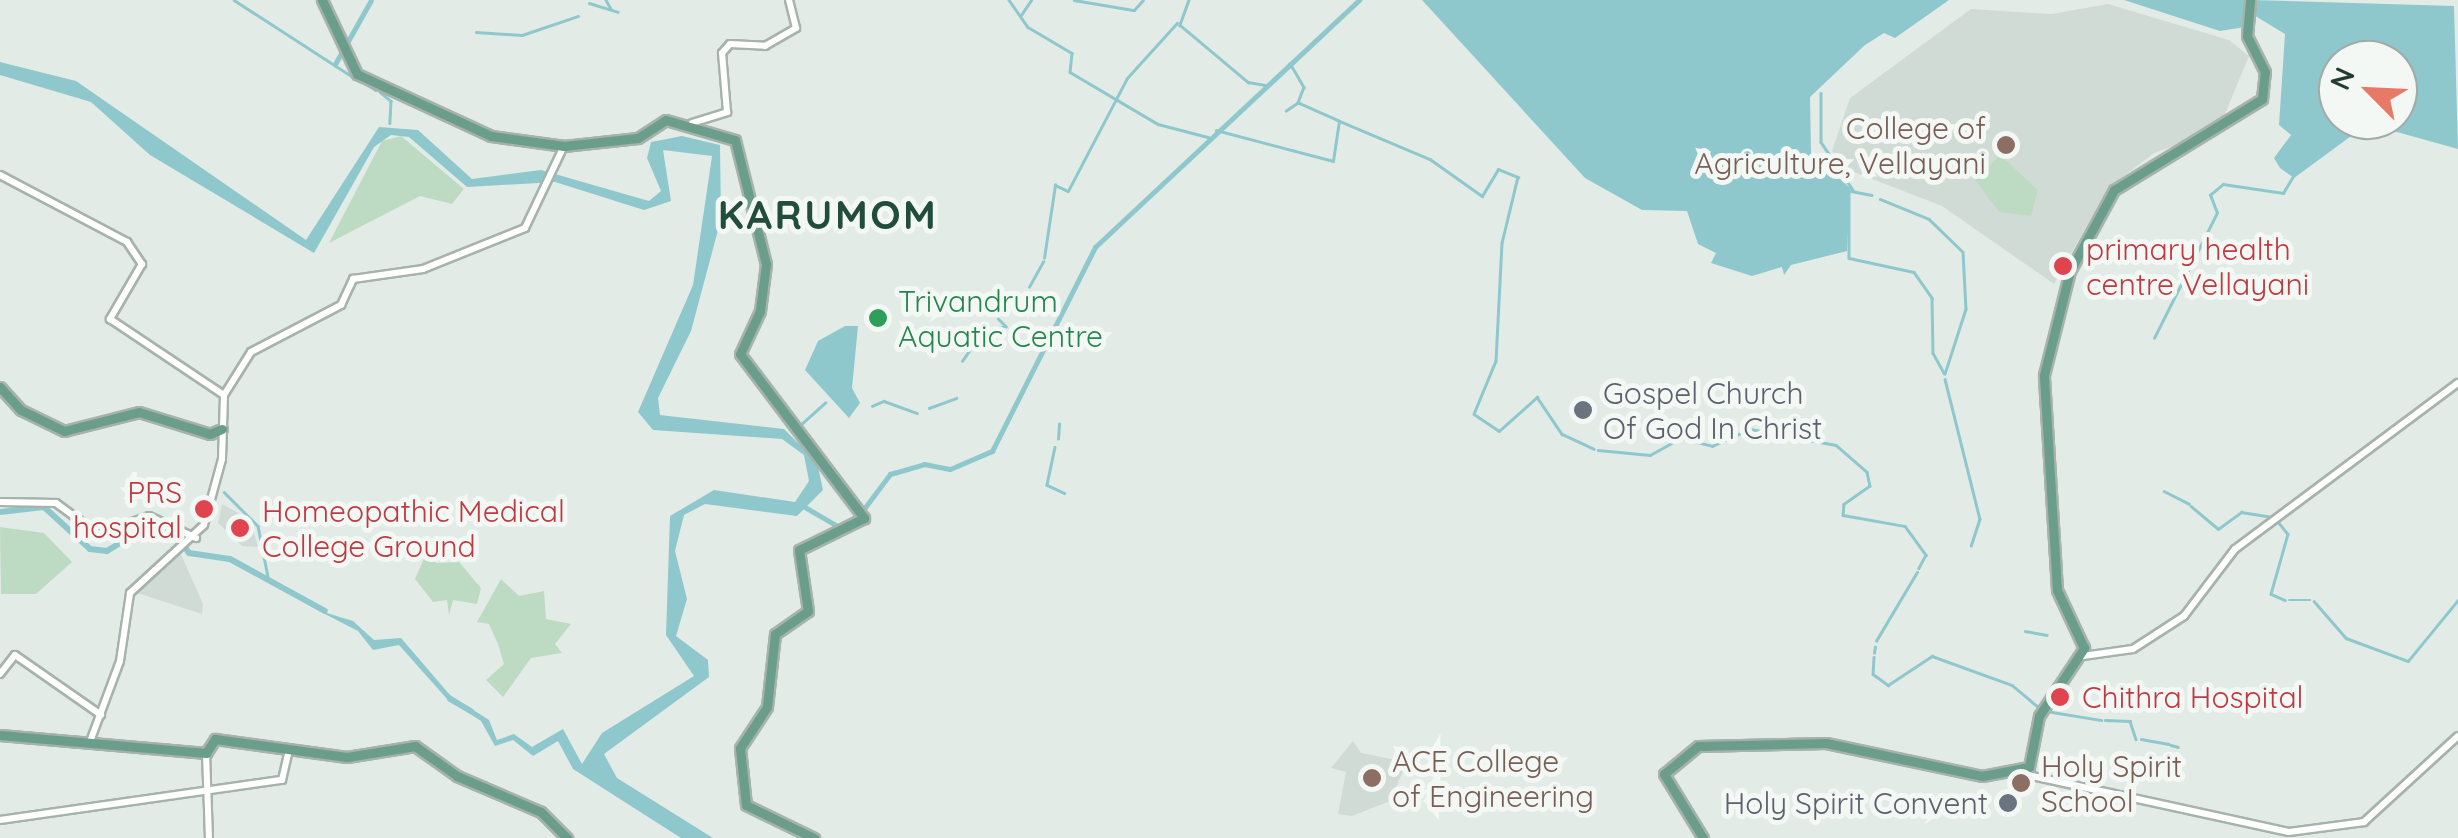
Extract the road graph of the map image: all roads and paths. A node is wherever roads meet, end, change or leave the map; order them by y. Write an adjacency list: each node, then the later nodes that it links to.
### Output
1 (322, 0): 5 (main road)
2 (790, 0): 4 (street)
3 (2250, 0): 13 (main road)
4 (692, 124): 5 (main road); 26 (main road)
5 (564, 146): 9 (street)
6 (0, 175): 9 (street)
7 (2458, 383): 13 (street)
8 (0, 387): 10 (main road)
9 (224, 395): 10 (street)
10 (222, 429): 12 (street)
11 (0, 502): 12 (street)
12 (196, 538): 15 (street)
13 (2082, 656): 21 (main road)
14 (0, 674): 15 (street)
15 (101, 715): 18 (street)
16 (0, 735): 18 (main road)
17 (2458, 736): 21 (street)
18 (91, 738): 20 (main road)
19 (289, 750): 20 (main road); 22 (street); 25 (main road)
20 (206, 753): 22 (street)
21 (2023, 774): 27 (main road)
22 (201, 795): 23 (street); 24 (street)
23 (0, 820)
24 (209, 838)
25 (567, 838)
26 (814, 838)
27 (1704, 838)

